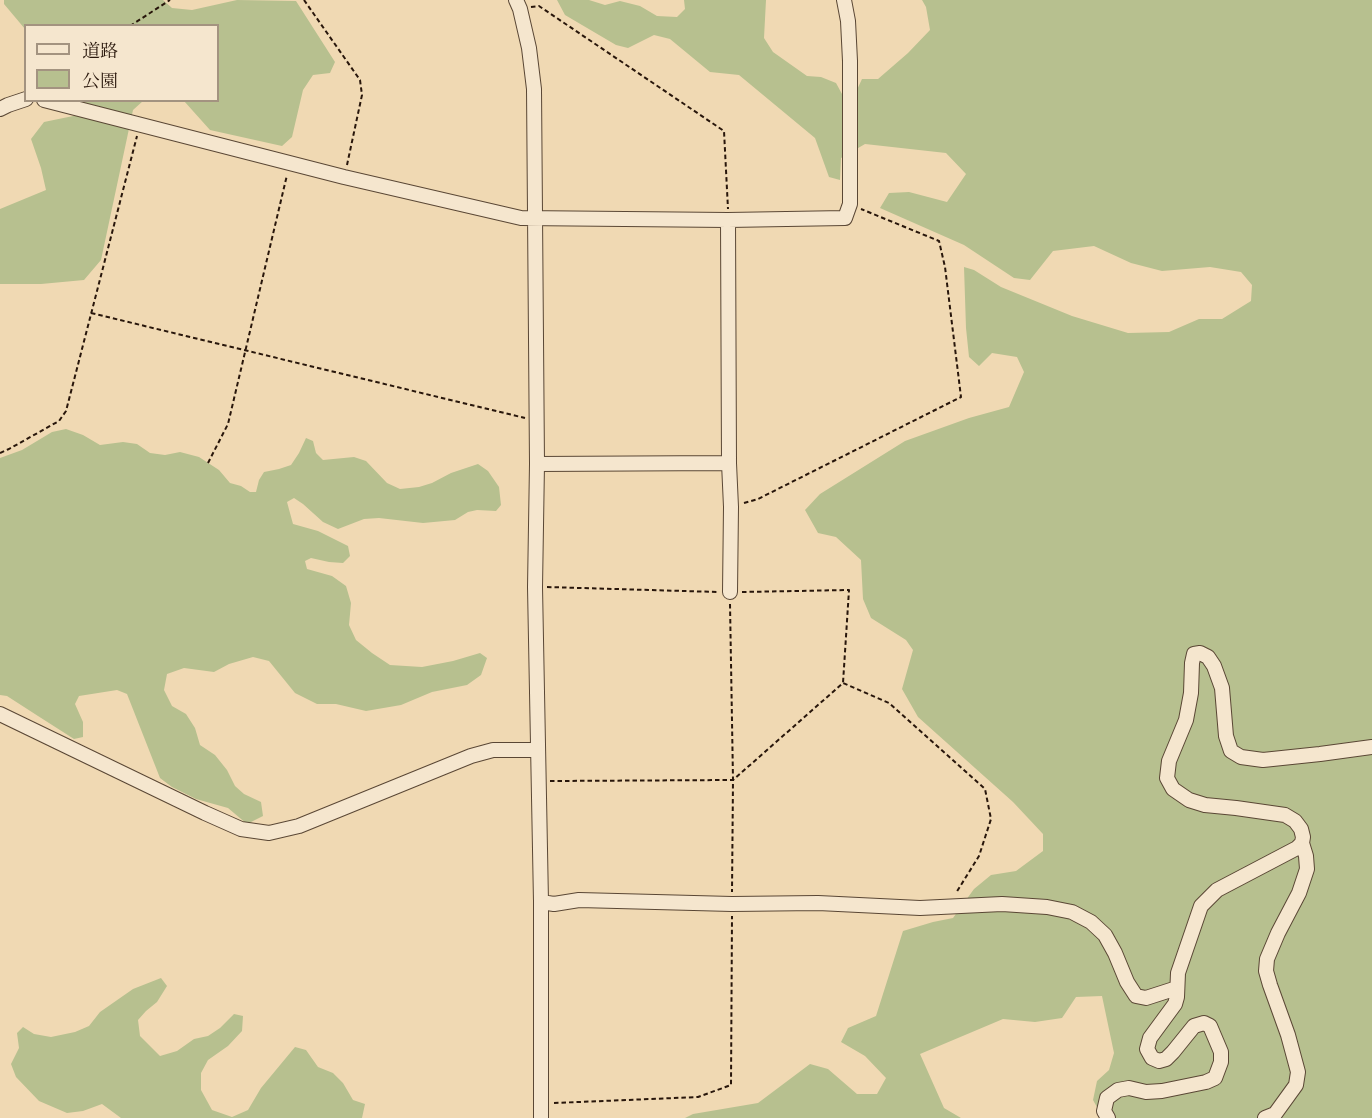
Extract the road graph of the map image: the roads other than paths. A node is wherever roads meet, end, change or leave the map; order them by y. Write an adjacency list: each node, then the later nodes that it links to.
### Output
1 (844, 0): 7 (street)
2 (518, 4): 6 (street)
3 (24, 100): 5 (street)
4 (52, 102): 6 (street)
5 (0, 109)
6 (535, 218): 7 (street); 9 (street)
7 (728, 220): 8 (street)
8 (729, 463): 9 (street); 10 (street)
9 (537, 464): 13 (street)
10 (730, 592)
11 (0, 714): 13 (street)
12 (1372, 747): 14 (street)
13 (537, 750): 15 (street)
14 (1302, 843): 16 (street); 19 (street)
15 (541, 903): 16 (street); 17 (street)
16 (1177, 988): 18 (street)
17 (542, 1118)
18 (1108, 1118)
19 (1265, 1118)

